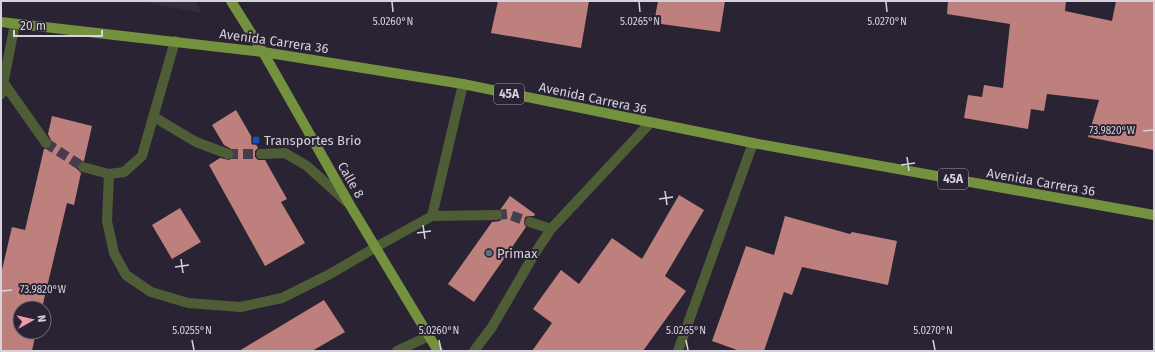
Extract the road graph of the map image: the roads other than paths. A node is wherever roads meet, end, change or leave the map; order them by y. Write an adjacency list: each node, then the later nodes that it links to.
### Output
1 (231, 1): 5 (main road, Calle 8)
2 (1, 22): 3 (main road, Avenida Carrera 36 / 45A)
3 (15, 24): 4 (main road, Avenida Carrera 36 / 45A); 6 (lane)
4 (175, 41): 5 (main road, Avenida Carrera 36 / 45A); 9 (lane)
5 (263, 52): 7 (main road, Avenida Carrera 36 / 45A); 17 (main road, Calle 8)
6 (3, 82): 8 (lane); 11 (lane)
7 (464, 84): 10 (main road, Avenida Carrera 36 / 45A); 20 (lane)
8 (1, 94)
9 (154, 117): 13 (lane); 16 (lane)
10 (651, 122): 12 (main road, Avenida Carrera 36 / 45A); 22 (lane)
11 (46, 142)
12 (753, 143): 19 (main road, Avenida Carrera 36 / 45A); 28 (lane)
13 (228, 154)
14 (261, 154): 17 (lane)
15 (83, 167): 16 (lane)
16 (110, 174): 23 (lane)
17 (350, 205): 23 (main road, Calle 8)
18 (497, 215): 20 (lane)
19 (1154, 215)
20 (432, 216): 23 (lane)
21 (530, 222): 22 (lane)
22 (551, 229): 27 (lane)
23 (376, 247): 24 (main road, Calle 8)
24 (429, 336): 25 (lane); 26 (main road, Calle 8)
25 (397, 351)
26 (438, 351)
27 (474, 351)
28 (678, 351)

